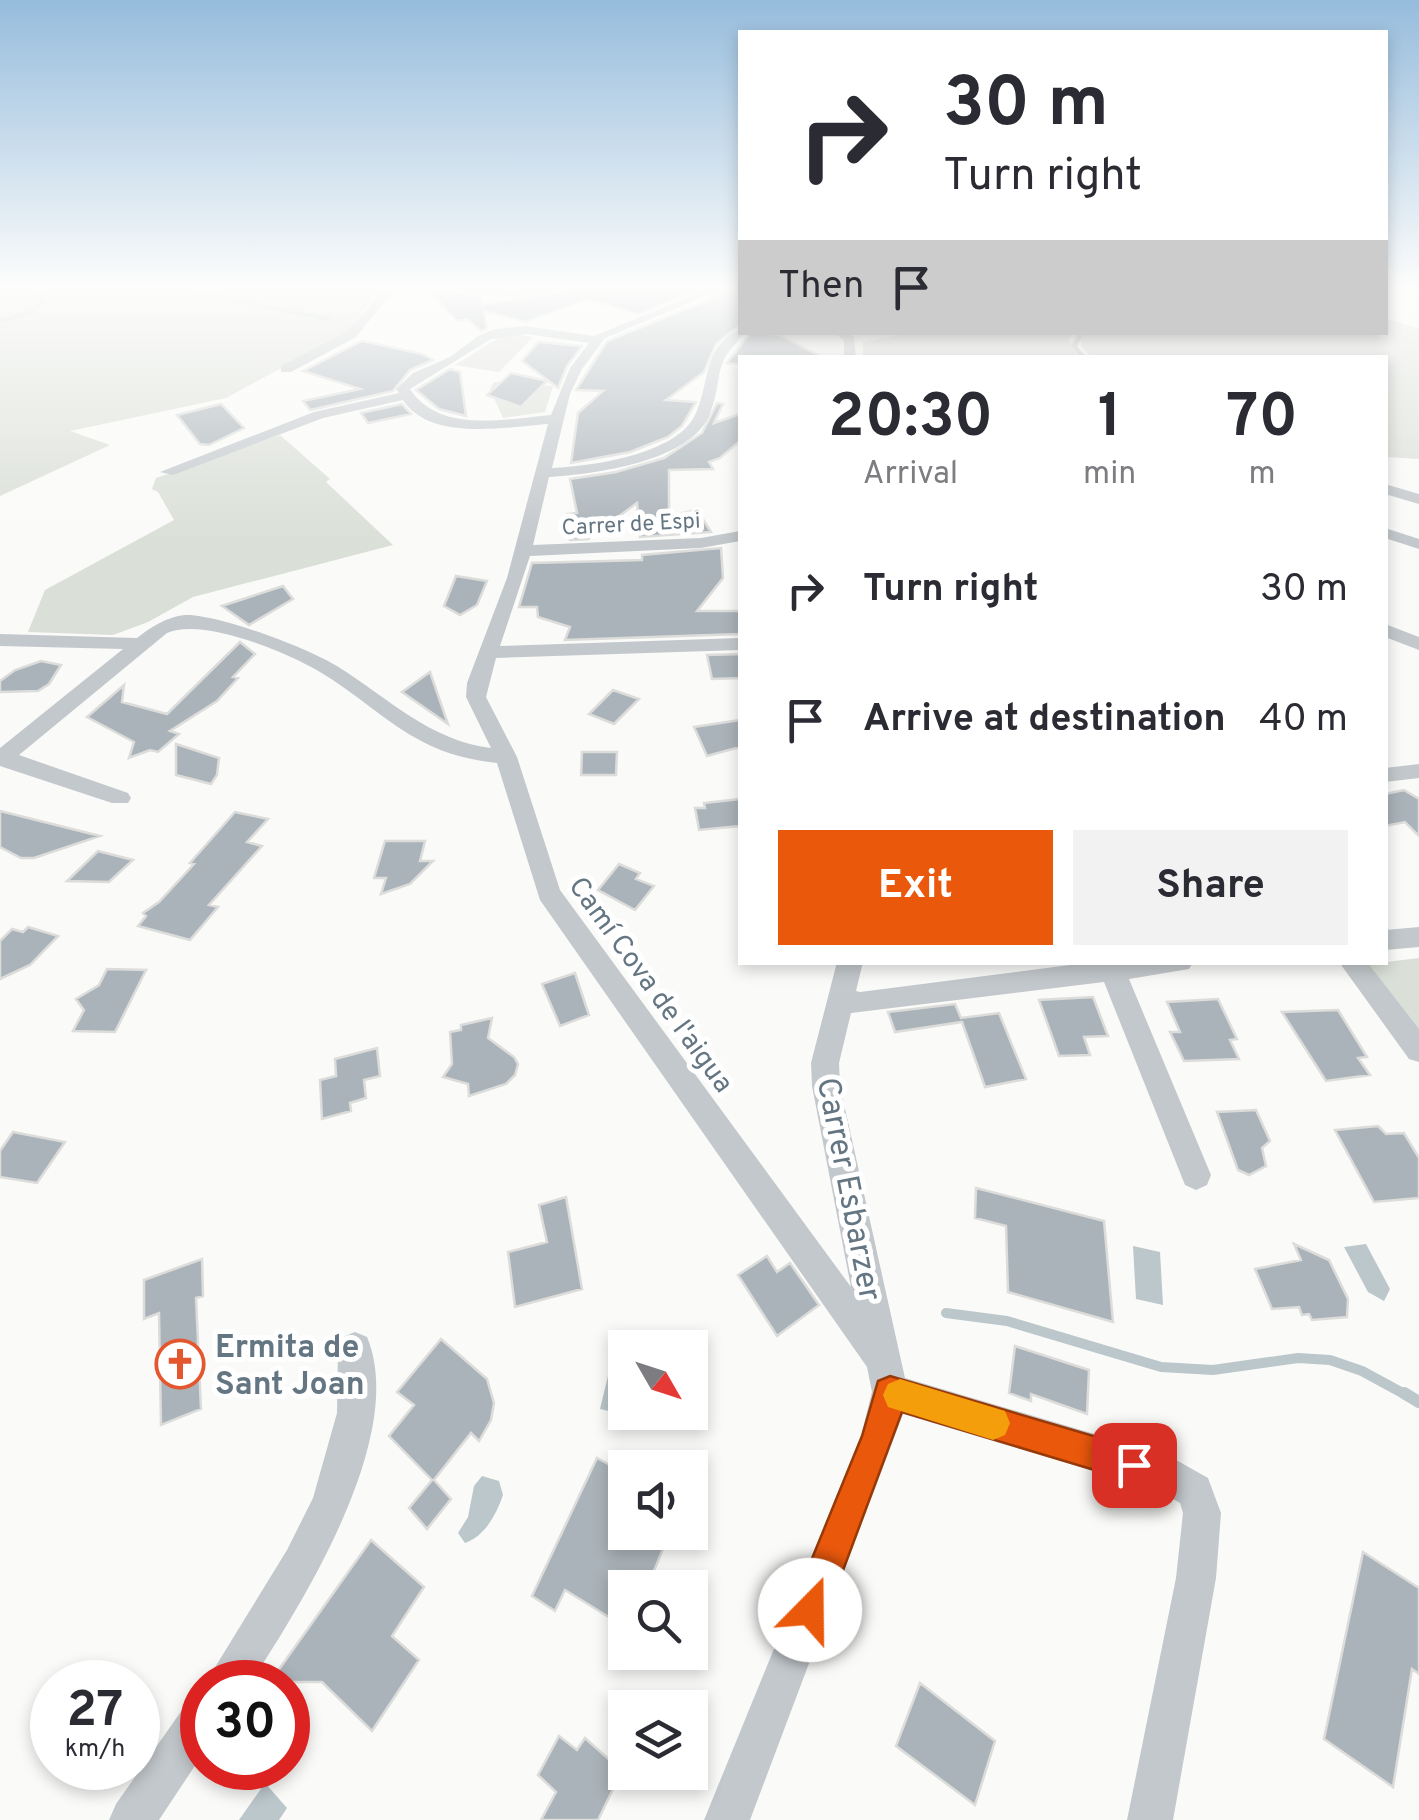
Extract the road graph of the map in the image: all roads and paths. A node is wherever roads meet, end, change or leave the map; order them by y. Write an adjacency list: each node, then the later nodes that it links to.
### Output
1 (423, 373): 4 (street)
2 (574, 373): 5 (street, Camí Cova de l'aigua)
3 (711, 373): 7 (street)
4 (405, 396): 5 (street); 6 (street)
5 (558, 419): 7 (street, Camí Cova de l'aigua)
6 (168, 472)
7 (545, 473): 13 (street, Camí Cova de l'aigua)
8 (1388, 490): 9 (street)
9 (1419, 499)
10 (1388, 535): 12 (street)
11 (738, 536): 13 (street, Carrer de Espi)
12 (1419, 544)
13 (523, 551): 19 (street, Camí Cova de l'aigua)
14 (1388, 631): 18 (street)
15 (0, 640): 16 (street)
16 (144, 644): 20 (street); 21 (street)
17 (738, 644): 19 (street)
18 (1419, 644)
19 (490, 652): 20 (street, Camí Cova de l'aigua)
20 (506, 757): 35 (street, Camí Cova de l'aigua)
21 (2, 758): 24 (street)
22 (1419, 770): 23 (street)
23 (1388, 775)
24 (120, 798)
25 (1419, 936): 26 (street)
26 (1388, 940)
27 (849, 965): 31 (street, Carrer Esbarzer)
28 (1154, 965): 30 (street)
29 (1354, 965): 32 (street)
30 (1112, 970): 31 (street); 33 (street)
31 (841, 1000): 35 (street, Carrer Esbarzer)
32 (1419, 1050)
33 (1196, 1176)
34 (355, 1349): 36 (street)
35 (886, 1375): 39 (street); 40 (street)
36 (240, 1660)
37 (180, 1750): 38 (street)
38 (132, 1820)
39 (727, 1820)
40 (1150, 1820)

